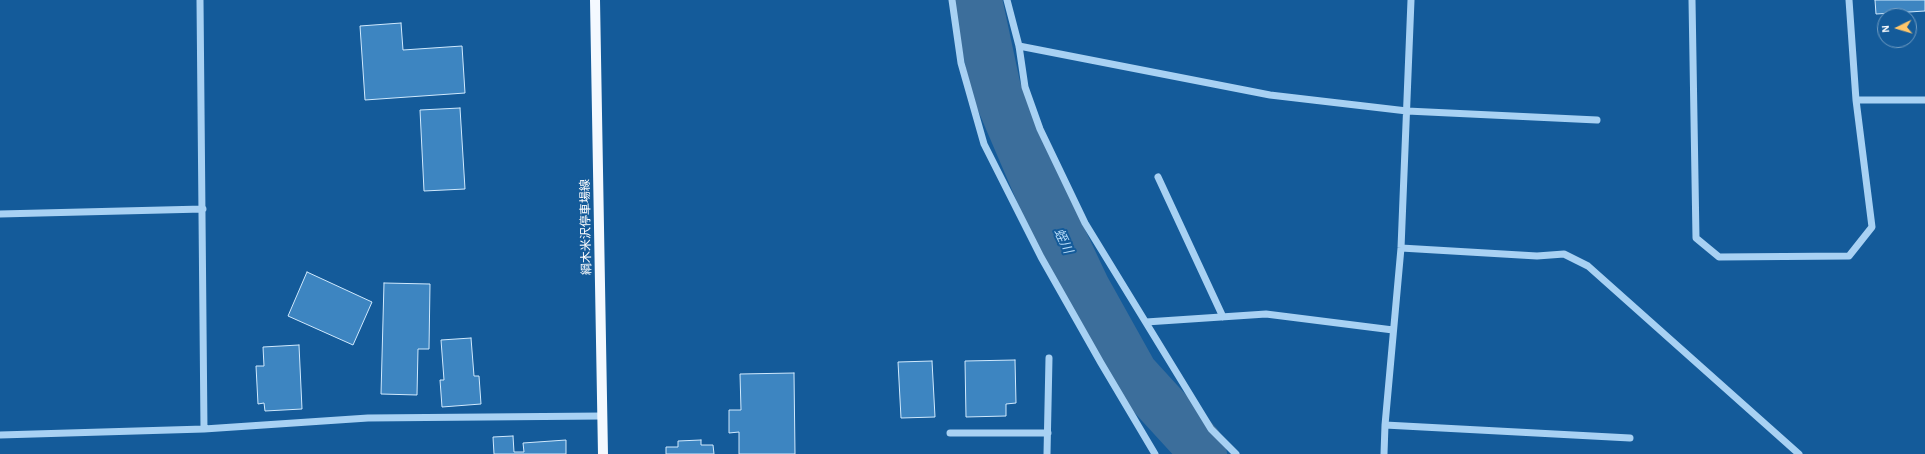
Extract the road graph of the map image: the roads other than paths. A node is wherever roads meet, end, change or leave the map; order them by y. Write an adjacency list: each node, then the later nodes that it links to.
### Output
1 (200, 0): 14 (street)
2 (595, 0): 21 (main road, 綱木米沢停車場線)
3 (952, 0): 30 (street)
4 (1007, 0): 8 (street)
5 (1411, 0): 11 (street)
6 (1692, 0): 9 (street)
7 (1849, 0): 9 (street)
8 (1019, 46): 11 (street); 18 (street)
9 (1856, 100): 10 (street)
10 (1925, 100)
11 (1407, 111): 12 (street); 16 (street)
12 (1597, 120)
13 (1158, 177): 17 (street)
14 (203, 209): 15 (street); 23 (street)
15 (0, 214)
16 (1401, 248): 19 (street); 33 (street)
17 (1223, 317): 18 (street); 19 (street)
18 (1146, 322): 31 (street)
19 (1393, 330): 22 (street)
20 (1049, 358): 25 (street)
21 (602, 416): 23 (street); 28 (main road, 綱木米沢停車場線)
22 (1385, 425): 27 (street); 32 (street)
23 (204, 429): 26 (street)
24 (950, 433): 25 (street)
25 (1048, 433): 29 (street)
26 (0, 435)
27 (1630, 438)
28 (603, 454)
29 (1047, 454)
30 (1155, 454)
31 (1236, 454)
32 (1384, 454)
33 (1799, 454)

